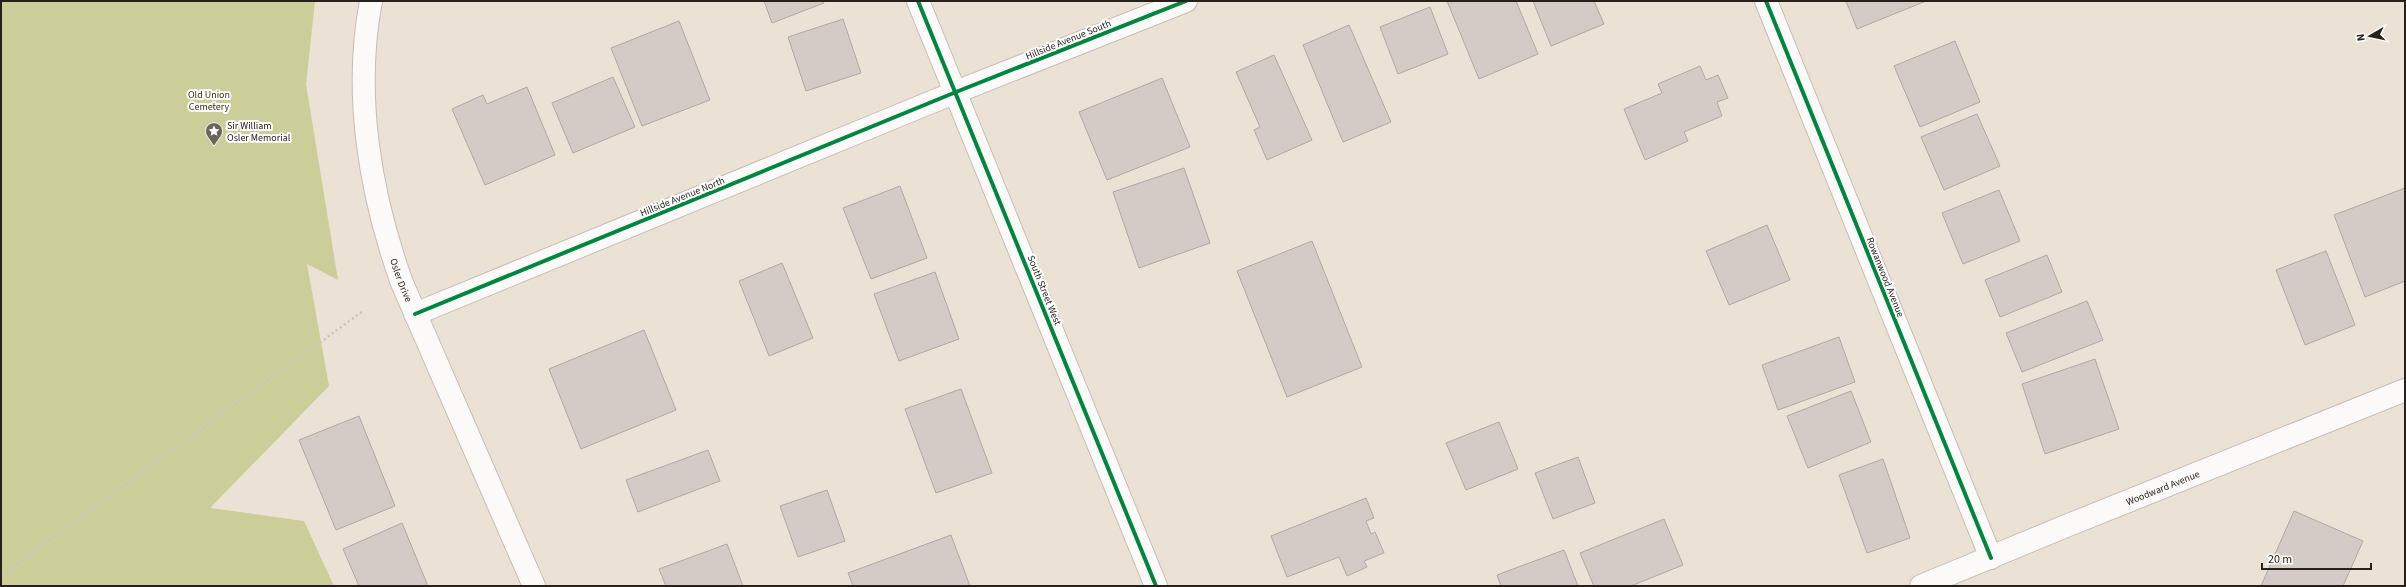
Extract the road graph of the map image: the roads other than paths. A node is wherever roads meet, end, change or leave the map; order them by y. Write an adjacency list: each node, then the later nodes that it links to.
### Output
1 (371, 1): 6 (street, Osler Drive)
2 (918, 1): 5 (street, South Street West)
3 (1186, 1): 5 (street, Hillside Avenue South)
4 (1766, 1): 8 (street, Rowanwood Avenue)
5 (956, 92): 6 (street, Hillside Avenue North); 10 (street, South Street West)
6 (415, 314): 9 (street, Osler Drive)
7 (2405, 390): 8 (street, Woodward Avenue)
8 (1991, 558): 11 (street, Woodward Avenue)
9 (534, 586)
10 (1156, 586)
11 (1921, 586)

